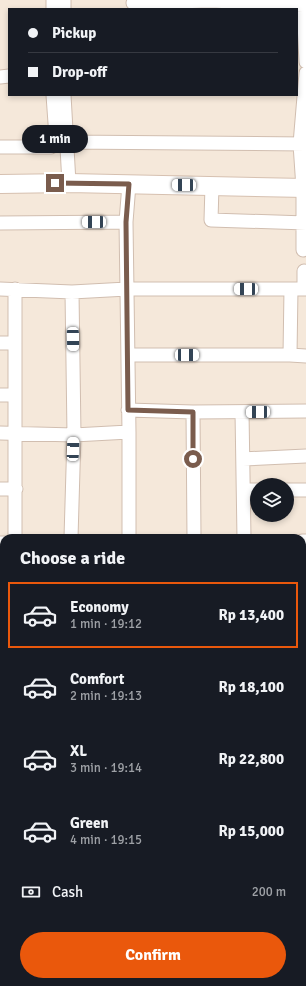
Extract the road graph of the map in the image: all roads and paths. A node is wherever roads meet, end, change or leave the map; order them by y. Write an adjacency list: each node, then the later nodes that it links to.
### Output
1 (211, 0): 2 (street); 3 (street)
2 (300, 2): 4 (street)
3 (133, 4)
4 (306, 62)
5 (306, 73): 9 (street)
6 (52, 96): 10 (street)
7 (64, 96): 8 (street)
8 (66, 142): 9 (street); 11 (street)
9 (303, 144): 15 (street)
10 (0, 147)
11 (69, 183): 12 (street); 13 (street)
12 (0, 184)
13 (129, 184): 14 (street); 16 (street)
14 (212, 186): 15 (street); 18 (street)
15 (305, 188): 18 (street)
16 (126, 222): 17 (street); 25 (street)
17 (0, 223)
18 (304, 223): 19 (street)
19 (303, 250)
20 (304, 271): 24 (street)
21 (0, 289): 22 (street)
22 (16, 289): 26 (street); 28 (street)
23 (290, 289): 24 (street); 25 (street); 30 (street)
24 (305, 289)
25 (126, 290): 26 (street); 29 (street)
26 (72, 292): 41 (street)
27 (0, 343): 28 (street)
28 (15, 343): 33 (street)
29 (128, 355): 30 (street); 34 (street)
30 (290, 355): 31 (street)
31 (306, 356)
32 (0, 395): 33 (street)
33 (14, 395): 40 (street)
34 (128, 410): 36 (street); 38 (street)
35 (306, 411): 37 (street)
36 (193, 412): 37 (street); 52 (street)
37 (242, 412): 43 (street)
38 (129, 432): 41 (street); 51 (street)
39 (0, 433): 40 (street)
40 (15, 433): 41 (street); 45 (street)
41 (74, 435): 50 (street)
42 (306, 456): 43 (street)
43 (243, 459): 46 (street)
44 (0, 489): 45 (street)
45 (16, 489): 49 (street)
46 (250, 490): 53 (street)
47 (294, 490): 48 (street)
48 (306, 490)
49 (15, 534)
50 (71, 534)
51 (129, 534)
52 (194, 534)
53 (244, 534)

